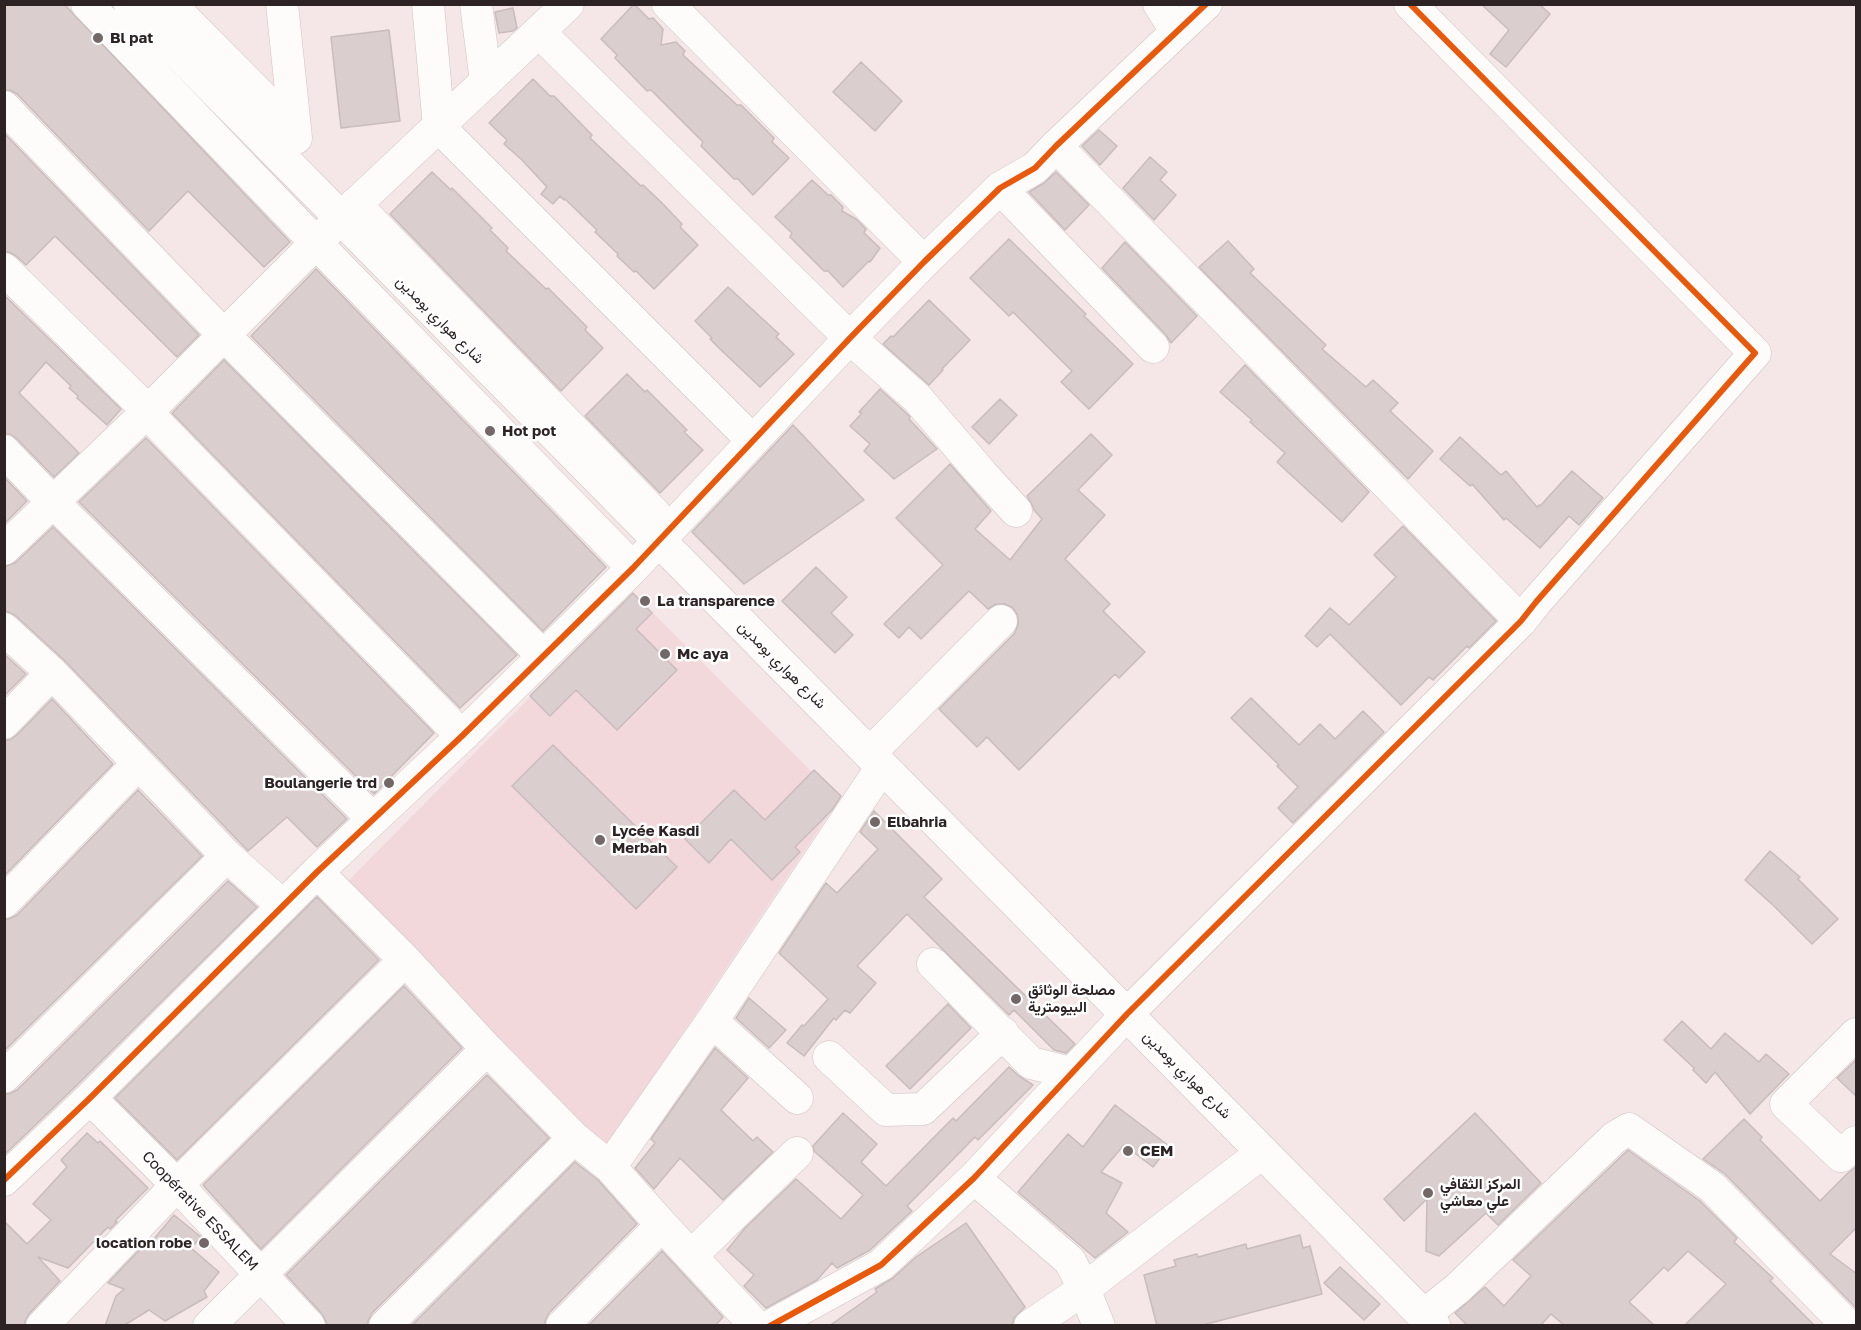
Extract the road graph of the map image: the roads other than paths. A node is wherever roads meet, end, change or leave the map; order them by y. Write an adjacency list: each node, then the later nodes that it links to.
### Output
1 (87, 4): 22 (street)
2 (130, 4): 19 (main road, شارع هواري بومدين)
3 (170, 4): 17 (street)
4 (282, 4): 17 (street)
5 (428, 4): 16 (street)
6 (476, 4): 14 (street)
7 (568, 4): 13 (street)
8 (668, 4): 23 (street)
9 (1159, 4): 12 (street)
10 (1206, 4): 12 (street)
11 (1410, 4): 37 (street)
12 (1176, 31): 18 (street)
13 (539, 32): 14 (street); 26 (street)
14 (486, 82): 16 (street)
15 (4, 107): 25 (street)
16 (439, 127): 21 (street); 29 (street)
17 (295, 130): 19 (street)
18 (1056, 146): 20 (street); 37 (street)
19 (300, 177): 21 (main road, شارع هواري بومدين)
20 (1000, 188): 23 (street); 27 (street)
21 (348, 212): 22 (street); 33 (main road, شارع هواري بومدين)
22 (317, 244): 25 (street); 35 (street)
23 (924, 262): 26 (street)
24 (4, 269): 28 (street)
25 (223, 334): 28 (street); 39 (street)
26 (850, 338): 29 (street); 32 (street)
27 (1153, 347)
28 (148, 411): 31 (street); 42 (street)
29 (753, 441): 33 (street)
30 (4, 452): 31 (street)
31 (53, 502): 34 (street); 45 (street)
32 (1016, 511)
33 (663, 536): 35 (street); 43 (main road, شارع هواري بومدين)
34 (4, 549)
35 (633, 568): 39 (street)
36 (1001, 621): 43 (street)
37 (1521, 621): 52 (street)
38 (4, 629): 40 (street)
39 (542, 655): 42 (street)
40 (52, 673): 41 (street); 44 (street)
41 (4, 723)
42 (462, 736): 45 (street)
43 (875, 760): 52 (main road, شارع هواري بومدين); 53 (street)
44 (138, 764): 46 (street); 48 (street)
45 (372, 818): 47 (street)
46 (227, 856): 49 (street); 59 (street)
47 (317, 872): 49 (street); 50 (street)
48 (4, 902)
49 (283, 906): 60 (street)
50 (405, 960): 56 (street); 69 (street)
51 (933, 964): 54 (street)
52 (1126, 1014): 58 (street); 64 (main road, شارع هواري بومدين)
53 (712, 1021): 61 (street); 66 (street)
54 (1003, 1033): 57 (street); 58 (street)
55 (1857, 1034): 63 (street)
56 (487, 1048): 62 (street); 72 (street)
57 (828, 1056)
58 (1071, 1073): 67 (street)
59 (4, 1077)
60 (90, 1098): 68 (street); 69 (street, Coopérative ESSALEM)
61 (797, 1098)
62 (574, 1138): 66 (street); 78 (street)
63 (1857, 1142)
64 (1263, 1152): 73 (street); 74 (main road, شارع هواري بومدين)
65 (797, 1153): 71 (street)
66 (610, 1167): 70 (street)
67 (974, 1178): 73 (street); 81 (street)
68 (4, 1180)
69 (177, 1185): 72 (street, Coopérative ESSALEM); 75 (street)
70 (662, 1225): 71 (street); 79 (street)
71 (691, 1256): 80 (street)
72 (260, 1274): 76 (street); 77 (street, Coopérative ESSALEM)
73 (1084, 1289): 82 (street); 83 (street)
74 (1429, 1320): 84 (street)
75 (42, 1326)
76 (209, 1326)
77 (309, 1326)
78 (385, 1326)
79 (562, 1326)
80 (756, 1326)
81 (770, 1326)
82 (1030, 1326)
83 (1099, 1326)
84 (1848, 1326)

